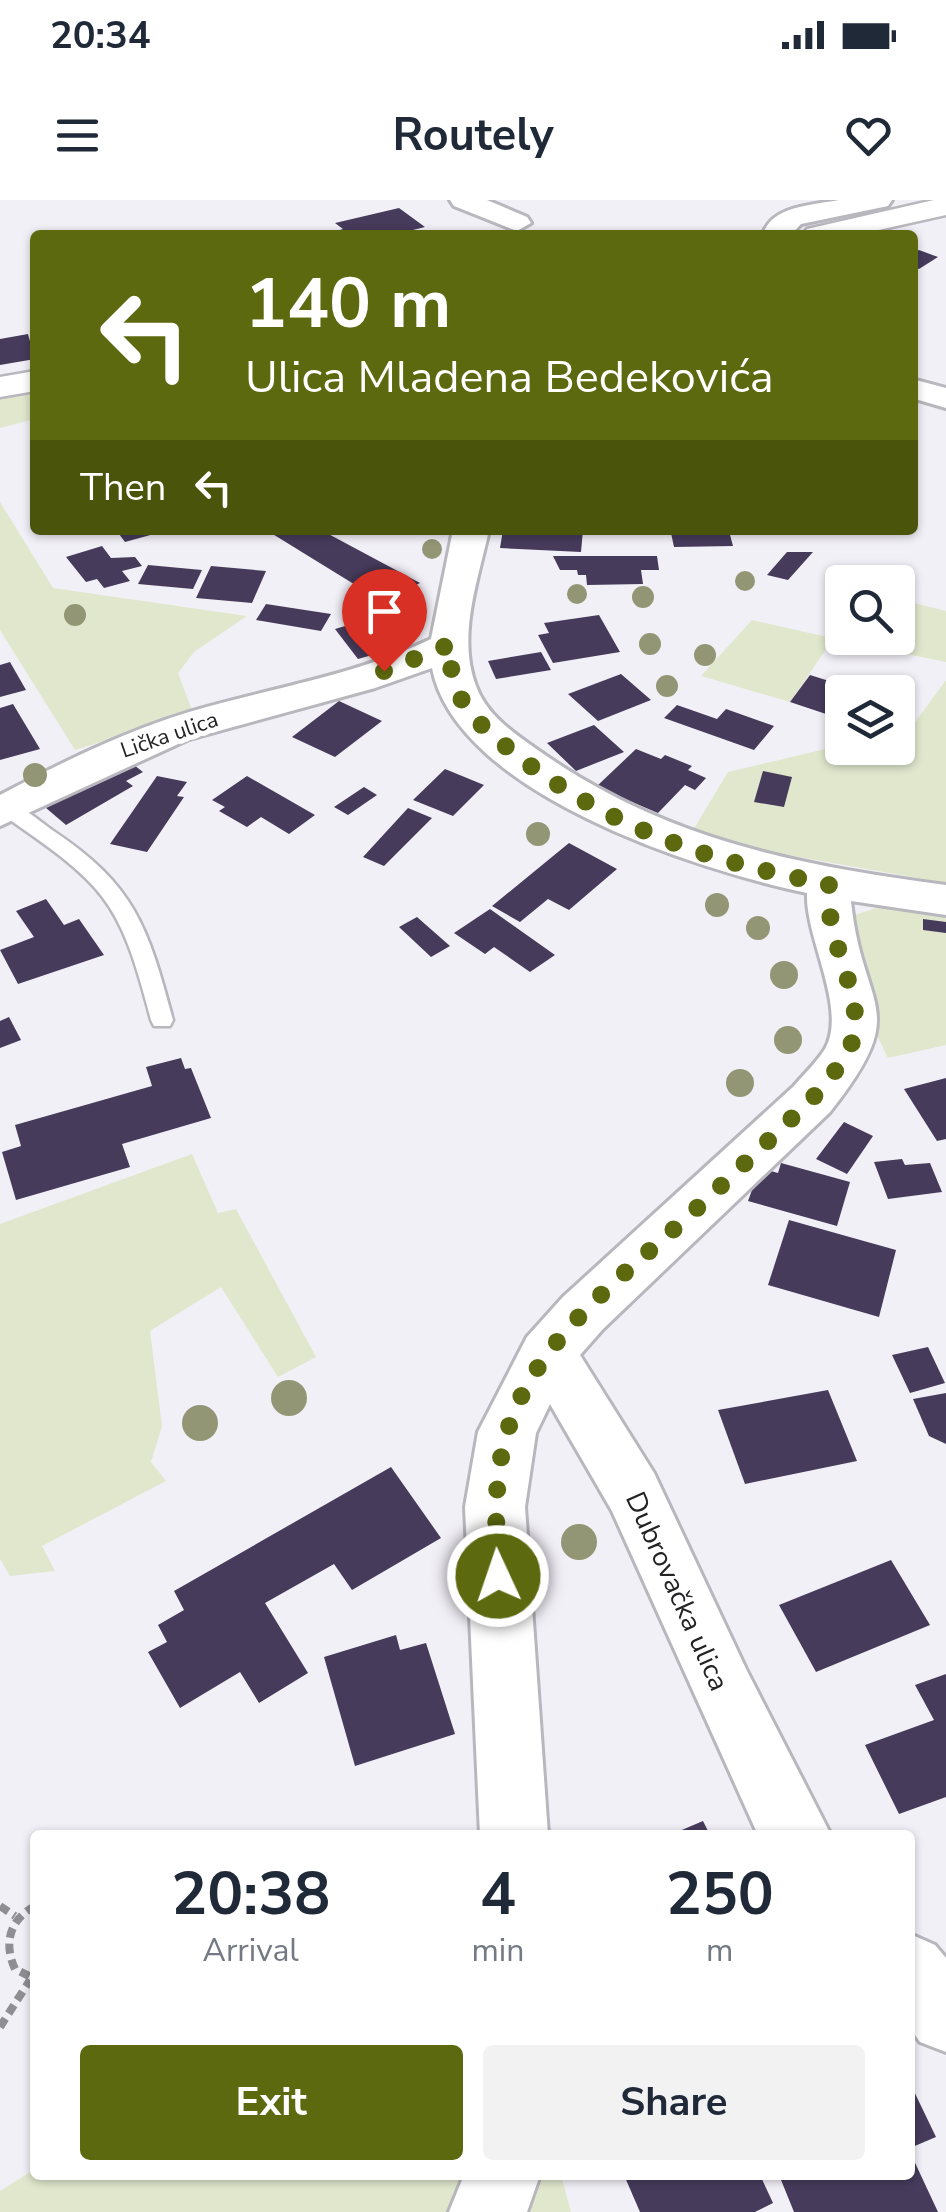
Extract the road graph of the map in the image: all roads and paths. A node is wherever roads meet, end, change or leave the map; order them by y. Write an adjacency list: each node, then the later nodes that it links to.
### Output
1 (464, 200): 4 (street)
2 (878, 200): 5 (street)
3 (946, 206): 6 (street)
4 (518, 219)
5 (778, 230)
6 (839, 230)
7 (30, 381): 8 (street)
8 (0, 387)
9 (918, 390): 10 (street)
10 (946, 398)
11 (470, 535): 12 (street)
12 (451, 644): 13 (street, Lička ulica); 14 (street)
13 (349, 682): 14 (street, Lička ulica); 15 (street, Lička ulica)
14 (469, 712): 16 (street)
15 (3, 810): 18 (lane)
16 (829, 884): 17 (street); 19 (street)
17 (946, 900)
18 (162, 1020)
19 (547, 1354): 20 (street); 21 (street, Dubrovačka ulica)
20 (514, 1830)
21 (794, 1830)
22 (0, 1906): 24 (path)
23 (30, 1908): 24 (path)
24 (15, 1916): 26 (path)
25 (915, 1976): 28 (street)
26 (30, 1979)
27 (30, 1984): 29 (path)
28 (946, 2016)
29 (0, 2026)
30 (500, 2180): 31 (street)
31 (488, 2212)

